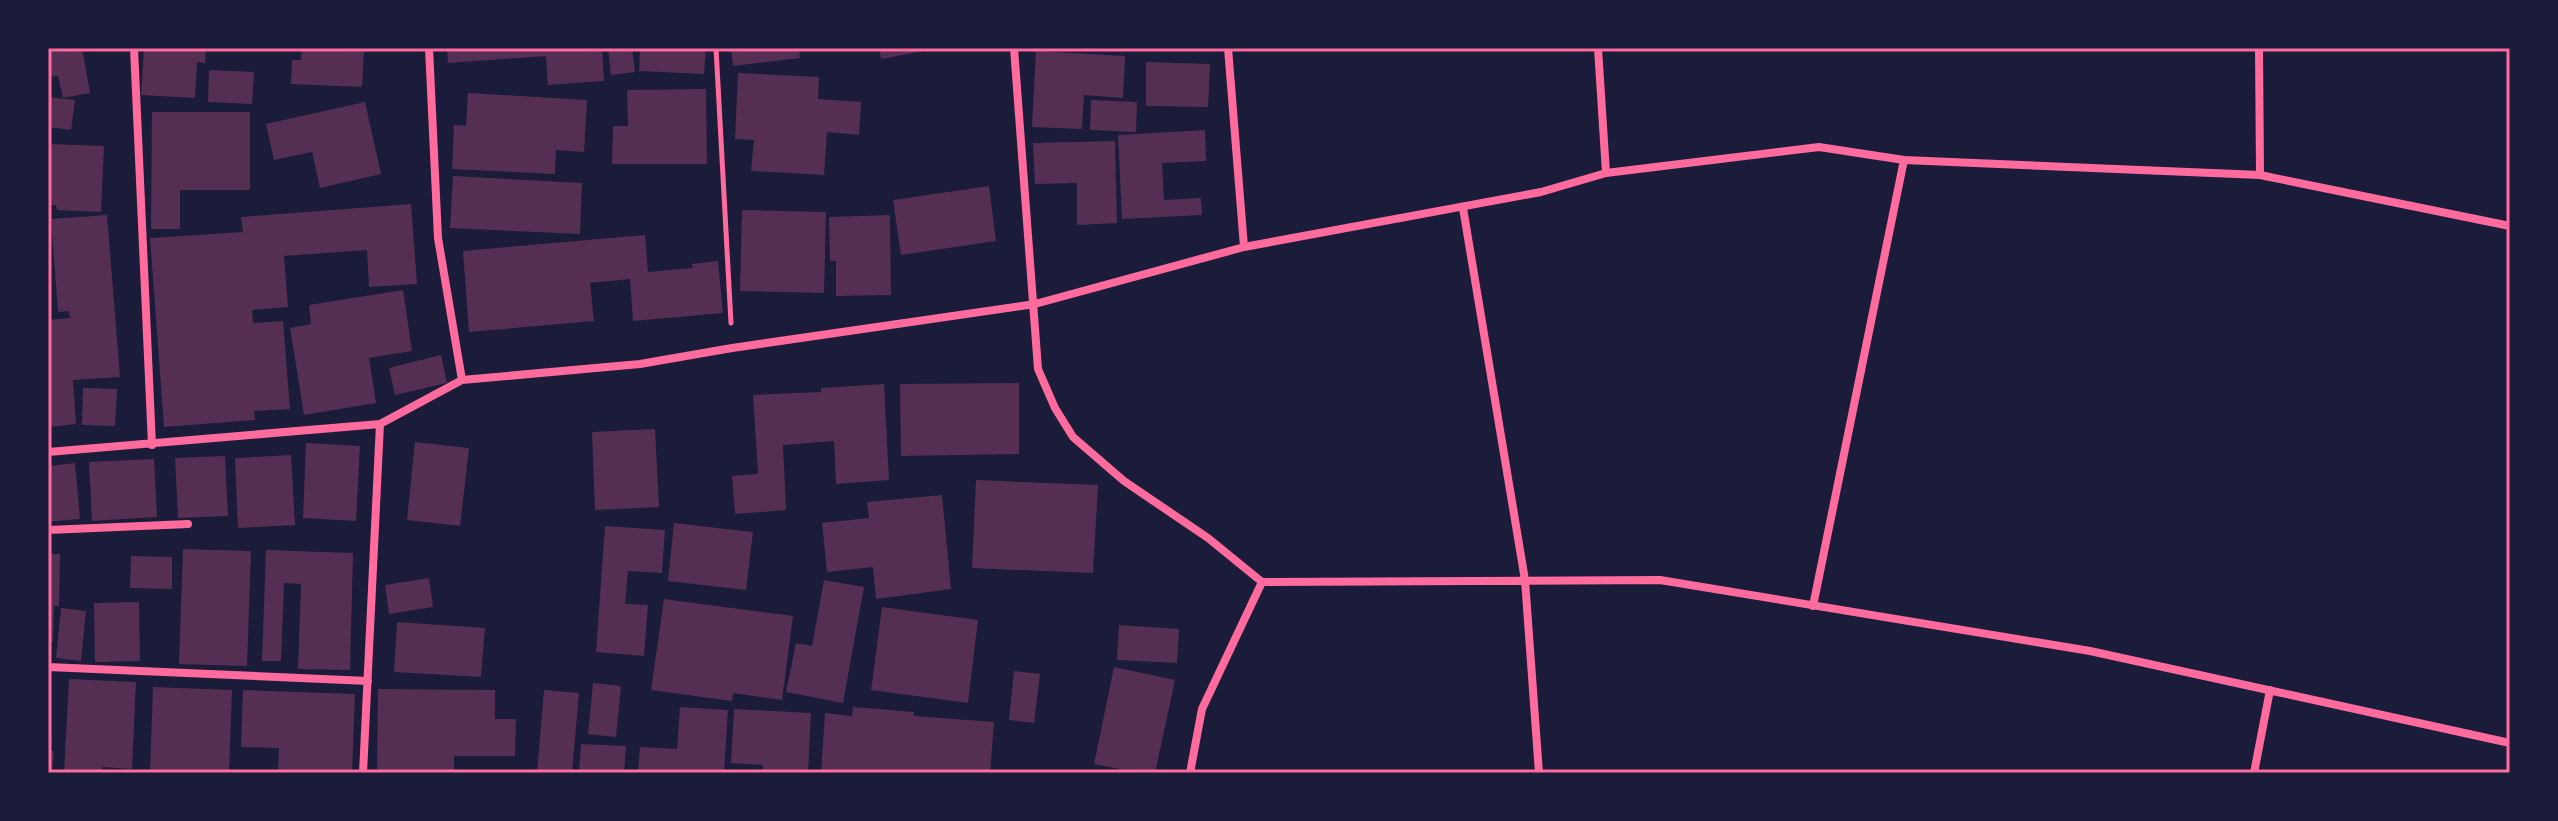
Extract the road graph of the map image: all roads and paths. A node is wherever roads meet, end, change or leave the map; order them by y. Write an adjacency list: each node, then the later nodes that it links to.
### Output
1 (134, 48): 18 (street)
2 (429, 48): 16 (street)
3 (716, 48): 15 (path)
4 (1014, 48): 14 (street)
5 (1228, 48): 13 (street)
6 (1598, 48): 9 (street)
7 (2259, 48): 10 (street)
8 (1904, 160): 9 (street); 10 (street); 24 (street)
9 (1606, 173): 11 (street)
10 (2260, 175): 12 (street)
11 (1463, 208): 13 (street); 22 (street)
12 (2510, 226)
13 (1244, 247): 14 (street)
14 (1035, 304): 15 (street); 23 (street)
15 (732, 348): 16 (street)
16 (462, 380): 17 (street)
17 (380, 424): 18 (street); 26 (street)
18 (152, 445): 19 (street)
19 (48, 452)
20 (188, 524): 21 (street)
21 (48, 530)
22 (1525, 580): 23 (street); 24 (street); 31 (street)
23 (1262, 582): 30 (street)
24 (1813, 606): 27 (street)
25 (48, 667): 26 (street)
26 (368, 681): 29 (street)
27 (2270, 690): 28 (street); 32 (street)
28 (2510, 743)
29 (363, 773)
30 (1190, 773)
31 (1539, 773)
32 (2254, 773)

